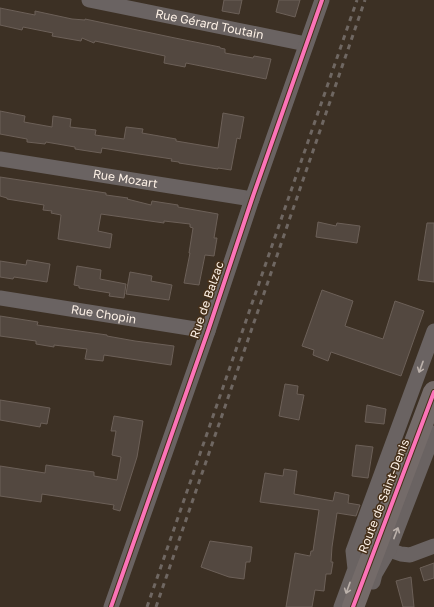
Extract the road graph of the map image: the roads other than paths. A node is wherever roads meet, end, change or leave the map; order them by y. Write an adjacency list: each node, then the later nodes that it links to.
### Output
1 (89, 0): 3 (street, Rue Gérard Toutain)
2 (322, 0): 3 (street, Rue de Balzac)
3 (306, 44): 5 (street, Rue de Balzac)
4 (0, 159): 5 (street, Rue Mozart)
5 (252, 199): 7 (street, Rue de Balzac)
6 (0, 298): 7 (street, Rue Chopin)
7 (208, 331): 14 (street, Rue de Balzac)
8 (434, 331): 15 (street, Route de Saint-Denis, one-way to 15)
9 (434, 392): 16 (main road, Route de Saint-Denis)
10 (434, 433): 11 (street, Route de Saint-Denis)
11 (428, 463): 13 (street, Route de Saint-Denis, one-way to 11)
12 (434, 546): 13 (street)
13 (389, 550): 17 (street, Route de Saint-Denis)
14 (111, 607)
15 (341, 607)
16 (353, 607)
17 (363, 607)

